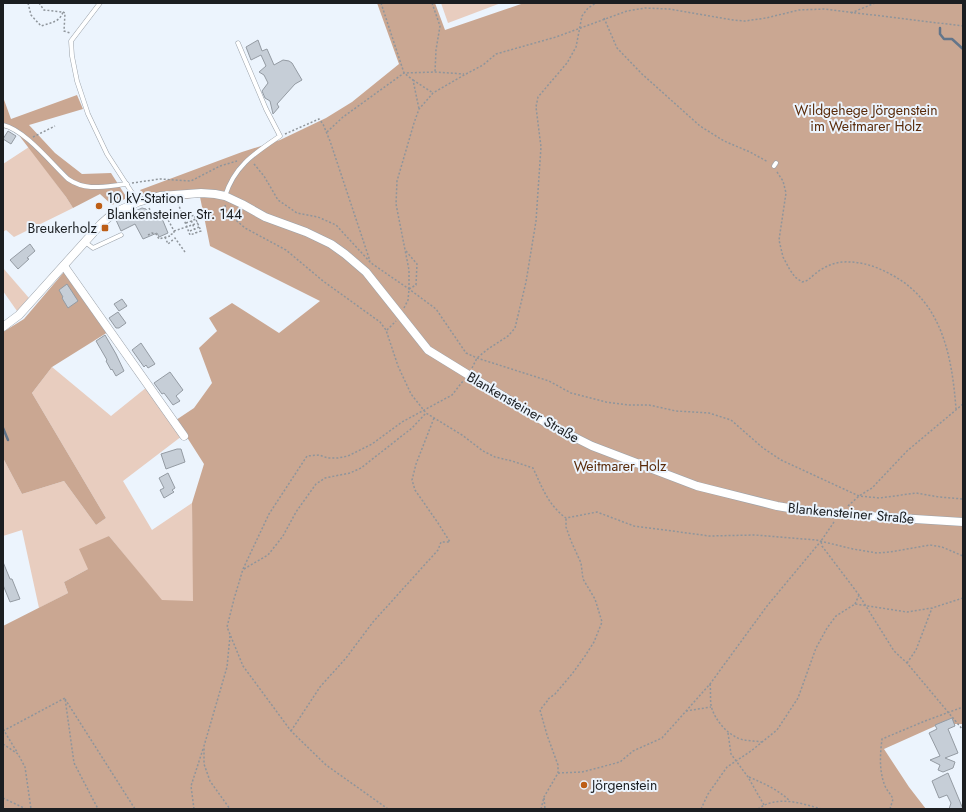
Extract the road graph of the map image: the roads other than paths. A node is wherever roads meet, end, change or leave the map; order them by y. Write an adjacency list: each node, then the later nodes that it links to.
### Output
1 (100, 3): 4 (lane)
2 (238, 43): 5 (lane)
3 (3, 125): 4 (lane)
4 (127, 184): 6 (lane)
5 (225, 196): 6 (street, Blankensteiner Straße); 12 (street, Blankensteiner Straße)
6 (138, 202): 8 (street, Blankensteiner Straße)
7 (121, 235): 8 (lane)
8 (85, 242): 9 (street, Blankensteiner Straße)
9 (64, 266): 10 (street, Blankensteiner Straße); 11 (street)
10 (3, 327)
11 (184, 436)
12 (963, 522)

